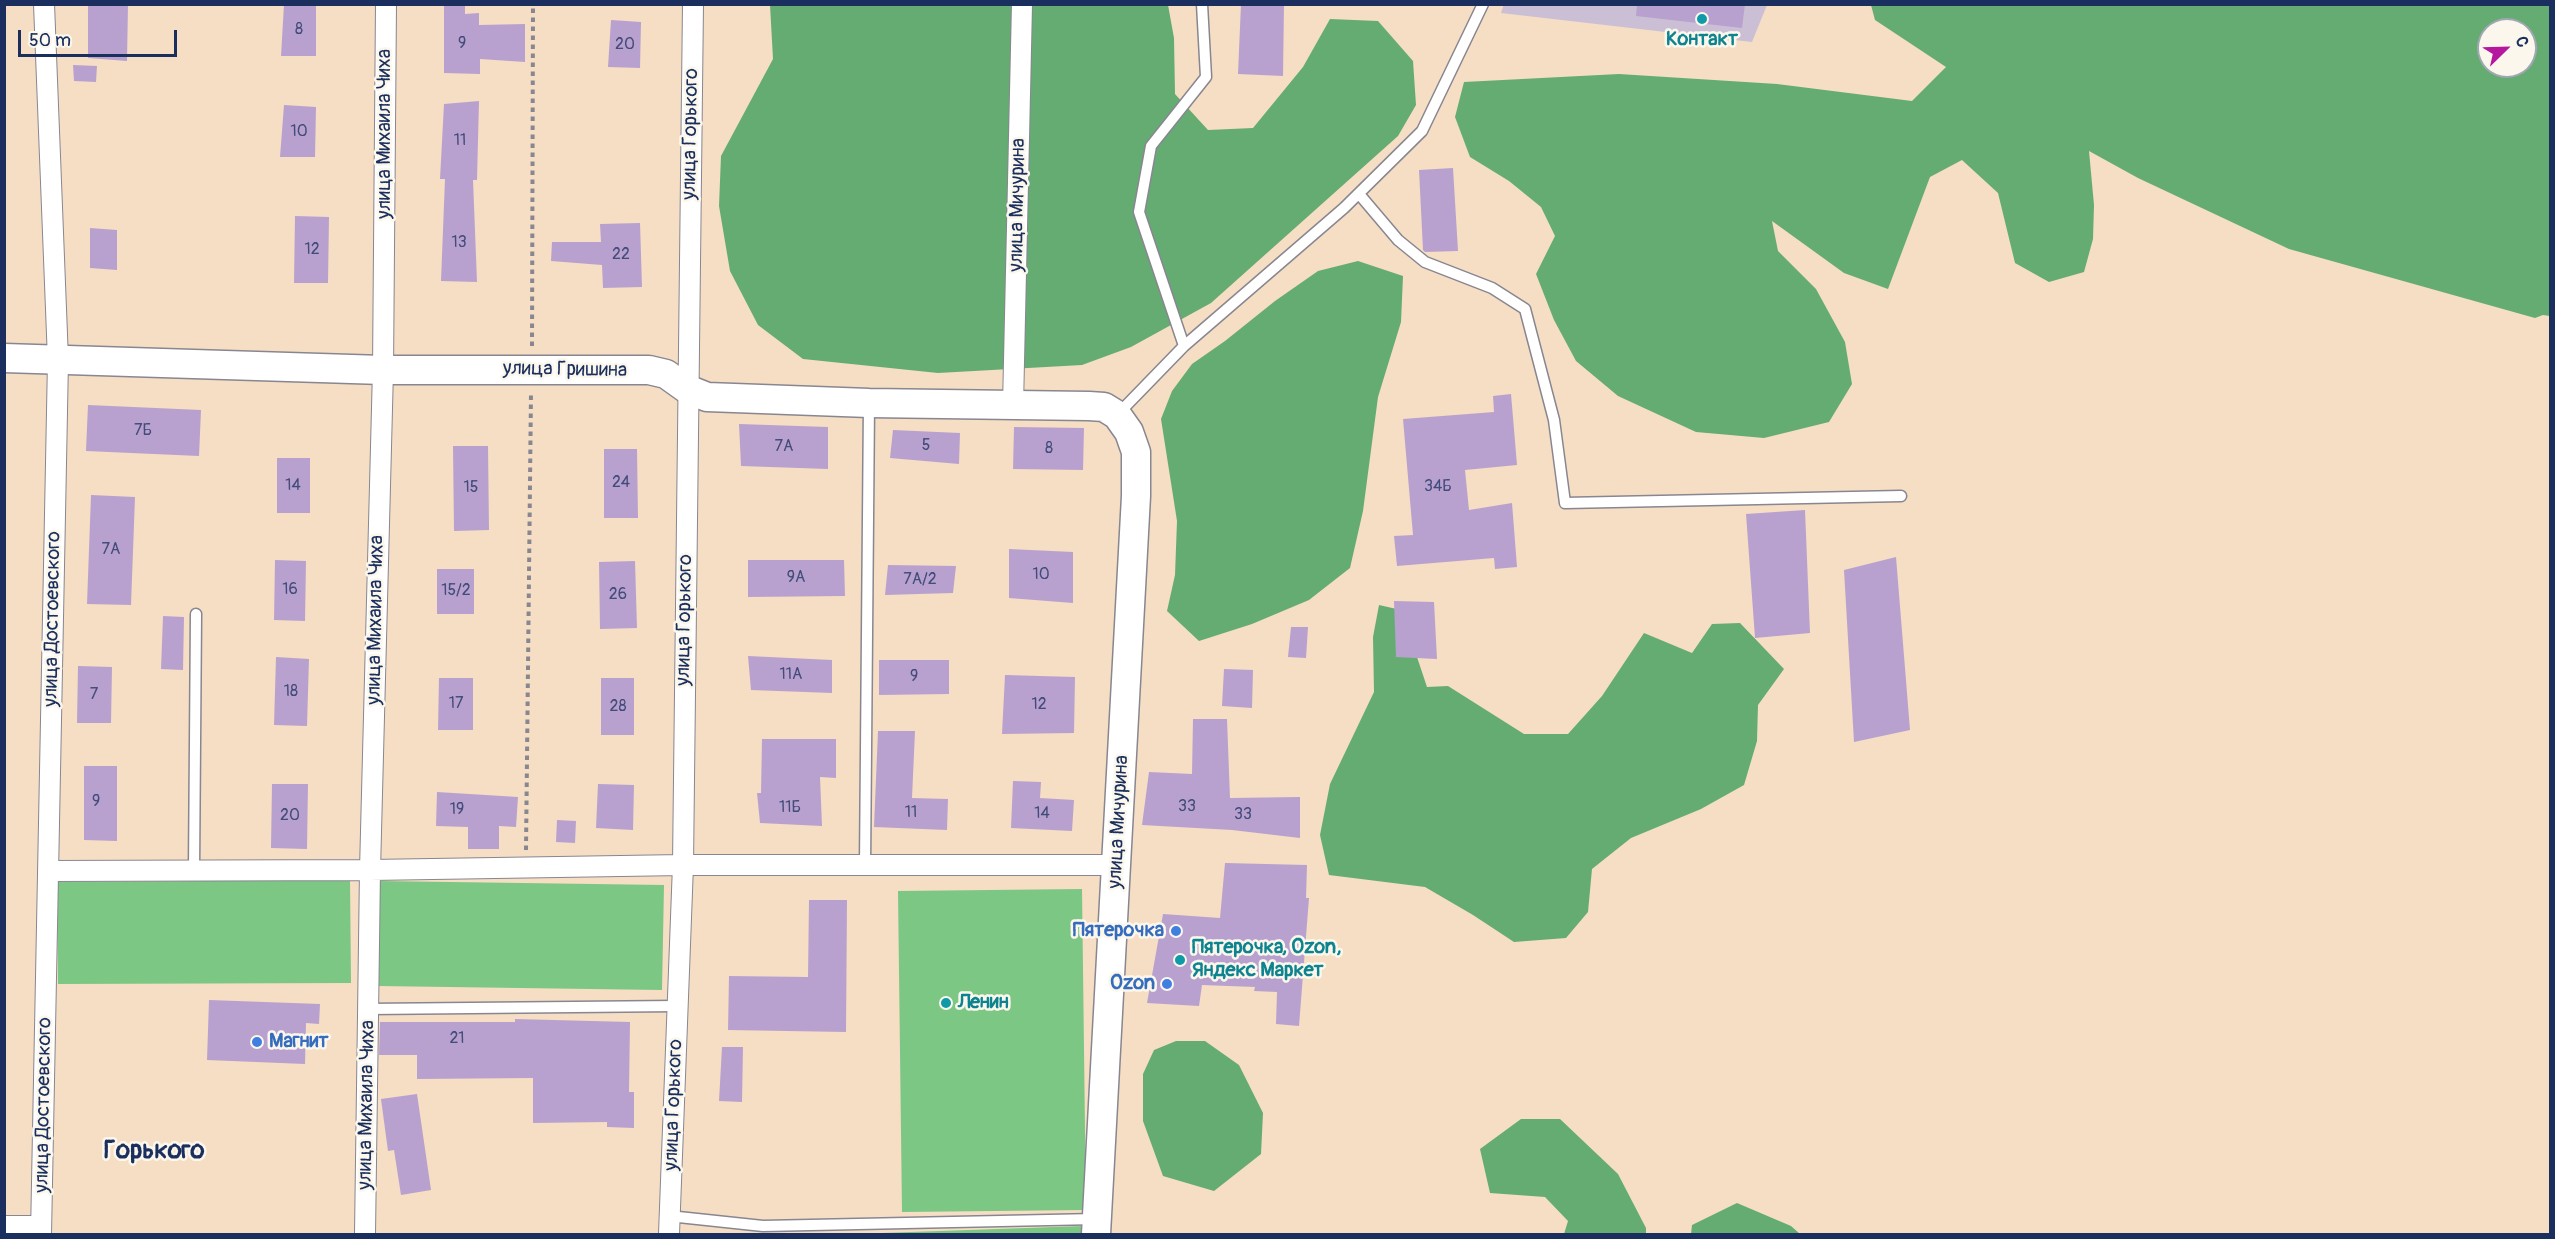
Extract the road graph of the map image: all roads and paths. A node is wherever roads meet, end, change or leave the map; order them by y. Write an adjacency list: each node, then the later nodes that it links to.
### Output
1 (44, 4): 11 (street, улица Достоевского)
2 (386, 4): 13 (street, улица Михаила Чиха)
3 (533, 4): 12 (path)
4 (693, 4): 14 (street, улица Горького)
5 (1022, 4): 16 (street, улица Мичурина)
6 (1202, 4): 9 (lane)
7 (1484, 4): 8 (lane)
8 (1359, 194): 9 (lane); 18 (lane)
9 (1184, 346): 17 (lane)
10 (4, 358): 11 (street, улица Гришина)
11 (58, 360): 13 (street, улица Гришина); 26 (street, улица Достоевского)
12 (532, 369): 13 (street, улица Гришина); 14 (street, улица Гришина); 23 (path)
13 (383, 370): 25 (street, улица Михаила Чиха)
14 (687, 389): 15 (street, улица Гришина); 20 (street, улица Горького)
15 (869, 403): 16 (street, улица Гришина); 21 (lane)
16 (1013, 406): 17 (street, улица Гришина)
17 (1117, 415): 22 (street, улица Мичурина)
18 (1901, 496)
19 (196, 614): 24 (lane)
20 (683, 865): 21 (street); 23 (street); 27 (street, улица Горького)
21 (865, 865): 22 (street)
22 (1117, 865): 31 (street, улица Мичурина)
23 (525, 867): 25 (street)
24 (194, 870): 25 (street); 26 (street)
25 (370, 870): 28 (street, улица Михаила Чиха)
26 (48, 871): 32 (street, улица Достоевского)
27 (678, 1005): 28 (lane); 29 (street, улица Горького)
28 (368, 1009): 33 (street, улица Михаила Чиха)
29 (669, 1225): 31 (lane)
30 (4, 1226): 32 (street)
31 (1096, 1227)
32 (41, 1230)
33 (365, 1234)

